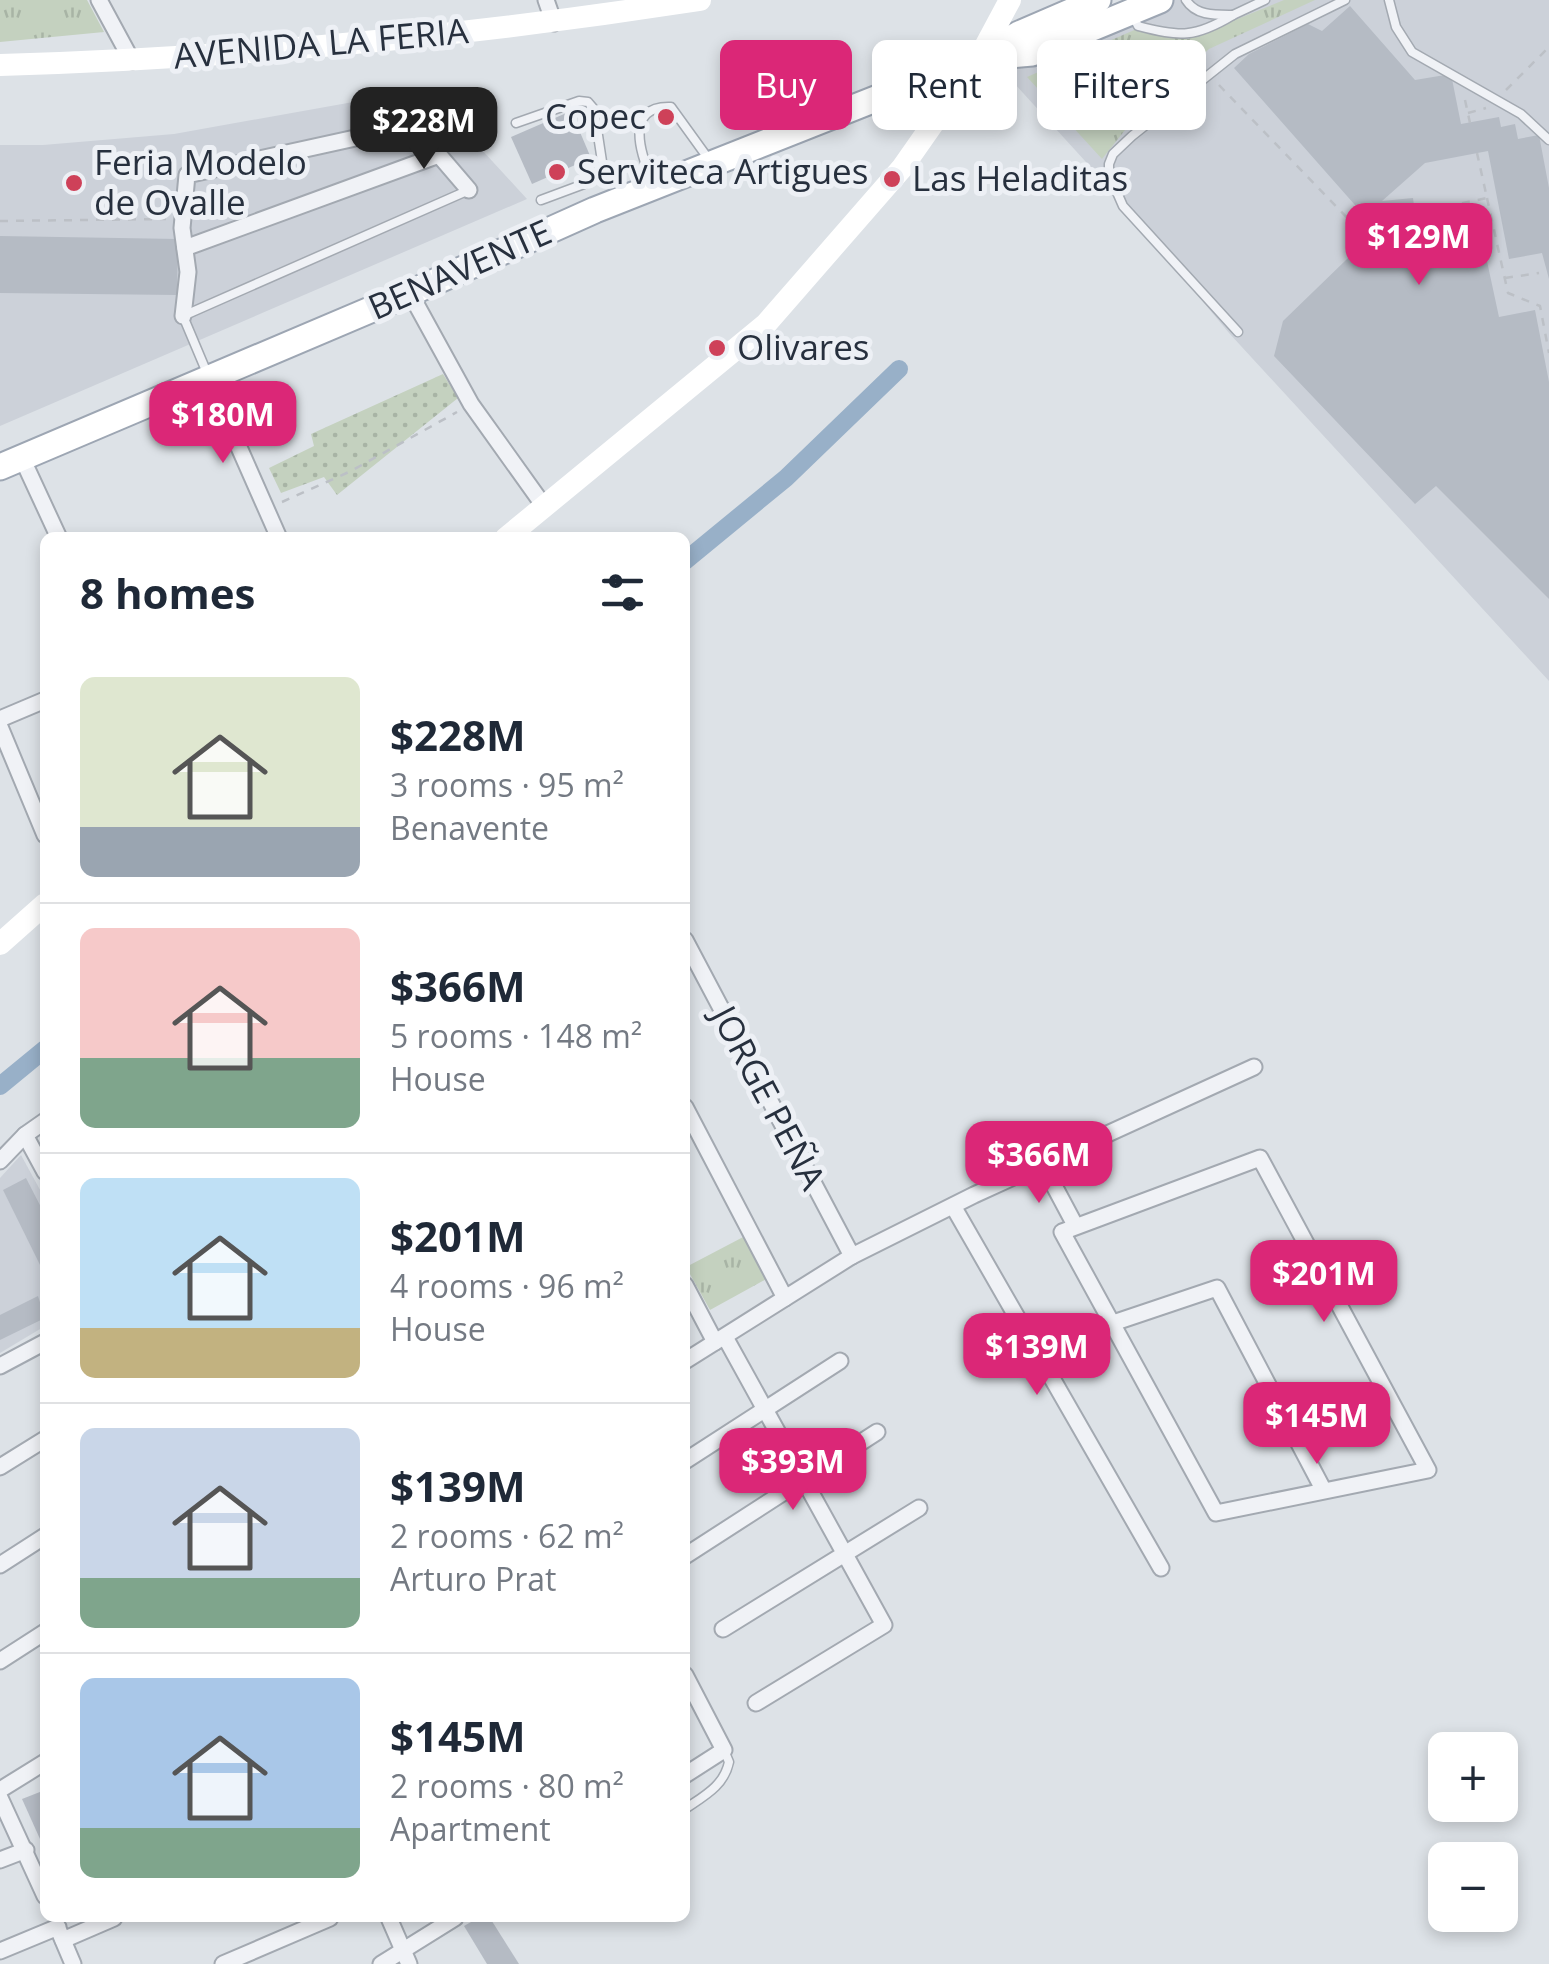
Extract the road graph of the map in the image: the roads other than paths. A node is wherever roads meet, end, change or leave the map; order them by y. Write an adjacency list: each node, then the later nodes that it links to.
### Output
1 (99, 0): 17 (street)
2 (546, 0): 13 (street)
3 (700, 0): 13 (main road, AVENIDA LA FERIA)
4 (1010, 0): 14 (main road)
5 (1098, 0): 15 (main road, BENAVENTE)
6 (1160, 0): 11 (main road, BENAVENTE)
7 (1186, 0): 12 (lane)
8 (1265, 0): 12 (lane)
9 (1345, 0): 33 (lane)
10 (1389, 0): 22 (lane)
11 (1131, 12): 12 (lane); 16 (main road, BENAVENTE)
12 (1233, 15)
13 (554, 23): 17 (main road, AVENIDA LA FERIA)
14 (989, 40)
15 (1009, 40)
16 (1017, 54)
17 (132, 61): 18 (main road, AVENIDA LA FERIA)
18 (0, 65)
19 (872, 100): 24 (main road, BENAVENTE)
20 (516, 122): 25 (lane)
21 (929, 130): 36 (main road)
22 (1549, 140)
23 (439, 155): 27 (street); 30 (street); 30 (street)
24 (712, 164): 26 (main road, BENAVENTE); 26 (lane)
25 (584, 184): 28 (lane); 29 (lane)
26 (655, 188): 29 (main road, BENAVENTE)
27 (470, 190): 32 (lane)
28 (542, 200)
29 (595, 210): 31 (main road, BENAVENTE)
30 (185, 248): 32 (street)
31 (410, 293): 34 (main road, BENAVENTE); 36 (street)
32 (182, 316): 34 (lane)
33 (1238, 332)
34 (208, 377): 35 (main road, BENAVENTE); 38 (street)
35 (11, 462): 37 (street)
36 (544, 506): 39 (main road)
37 (55, 532)
38 (277, 532)
39 (513, 532)
40 (40, 702): 41 (street)
41 (0, 719)
42 (0, 727): 43 (street)
43 (40, 823)
44 (40, 908): 45 (main road)
45 (4, 938)
46 (690, 949): 56 (street, JORGE PEÑA)
47 (1254, 1067): 53 (street)
48 (690, 1116): 58 (street)
49 (40, 1124): 50 (street)
50 (25, 1135): 51 (street); 52 (street)
51 (0, 1161)
52 (40, 1163)
53 (1043, 1165): 54 (street); 55 (street)
54 (953, 1206): 56 (street); 77 (street)
55 (1075, 1225): 59 (street); 71 (street)
56 (852, 1256): 58 (street)
57 (690, 1293): 60 (street)
58 (786, 1298): 60 (street)
59 (1113, 1323): 71 (street); 71 (street)
60 (720, 1340): 62 (street); 65 (street)
61 (40, 1345): 64 (street)
62 (690, 1358)
63 (840, 1362): 65 (street)
64 (0, 1366)
65 (765, 1410): 68 (street); 70 (street)
66 (877, 1432): 70 (street)
67 (40, 1442): 69 (street)
68 (690, 1458)
69 (0, 1467)
70 (804, 1480): 74 (street); 75 (street)
71 (1323, 1489)
72 (919, 1508): 75 (street)
73 (40, 1539): 76 (street)
74 (690, 1553)
75 (846, 1556): 78 (street); 82 (street)
76 (0, 1565)
77 (1161, 1568)
78 (723, 1629)
79 (40, 1635): 80 (street)
80 (0, 1660)
81 (690, 1685): 83 (street)
82 (756, 1703)
83 (724, 1750): 85 (street); 88 (lane)
84 (40, 1765): 86 (street)
85 (690, 1771)
86 (0, 1790)
87 (0, 1798): 90 (street)
88 (690, 1806)
89 (40, 1848): 90 (street)
90 (27, 1852): 91 (street); 92 (street)
91 (0, 1860)
92 (40, 1884)
93 (92, 1922): 97 (street)
94 (321, 1922): 101 (street)
95 (391, 1922): 99 (street)
96 (450, 1922): 99 (street)
97 (58, 1928): 98 (street); 100 (street)
98 (0, 1952)
99 (406, 1957): 102 (street)
100 (72, 1964)
101 (222, 1964)
102 (381, 1964)

